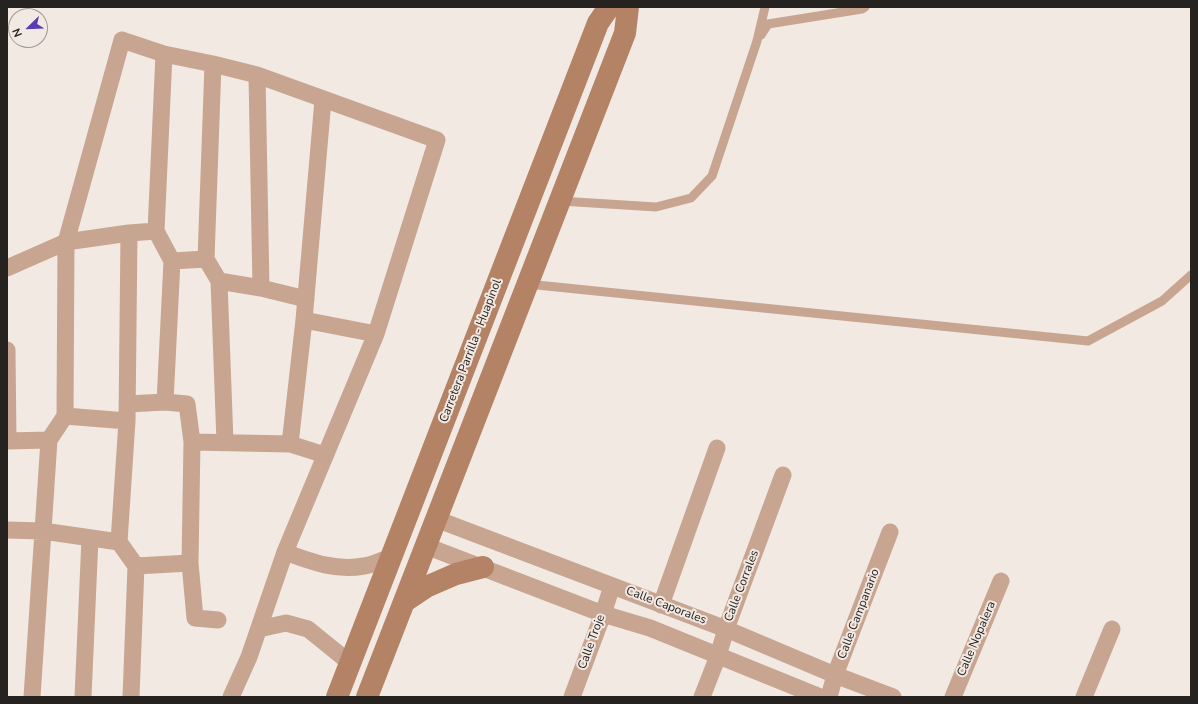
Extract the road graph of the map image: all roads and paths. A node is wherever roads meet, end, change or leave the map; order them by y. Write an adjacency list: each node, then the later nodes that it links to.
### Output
1 (609, 7): 45 (main road, Carretera Parrilla - Huapinol)
2 (628, 7): 10 (main road)
3 (765, 7): 5 (lane)
4 (864, 7): 5 (lane)
5 (757, 41): 10 (lane)
6 (164, 54): 7 (street); 11 (street); 13 (street)
7 (213, 64): 8 (street); 14 (street)
8 (257, 75): 9 (street); 20 (street)
9 (324, 100): 21 (street); 23 (street)
10 (560, 201): 19 (main road)
11 (156, 231): 12 (street); 15 (street)
12 (129, 233): 13 (street); 26 (street)
13 (66, 242): 16 (street); 27 (street)
14 (206, 259): 15 (street); 18 (street)
15 (172, 261): 25 (street)
16 (7, 268)
17 (1191, 275): 19 (lane)
18 (219, 281): 20 (street); 32 (street)
19 (528, 284): 37 (main road)
20 (261, 288): 21 (street)
21 (306, 299): 22 (street)
22 (304, 320): 23 (street); 33 (street)
23 (376, 334): 35 (street)
24 (7, 350): 30 (street)
25 (165, 402): 26 (street); 31 (street)
26 (128, 404): 28 (street)
27 (65, 416): 28 (street); 29 (street)
28 (127, 421): 42 (street)
29 (49, 440): 30 (street); 39 (street)
30 (8, 441)
31 (192, 442): 32 (street); 46 (street)
32 (225, 442): 33 (street)
33 (290, 444): 35 (street)
34 (717, 448): 52 (street)
35 (325, 455): 44 (street)
36 (783, 475): 56 (street, Calle Corrales)
37 (436, 519): 43 (main road); 50 (street, Calle Caporales)
38 (7, 530): 39 (street)
39 (42, 530): 41 (street); 61 (street)
40 (890, 532): 60 (street, Calle Campanario)
41 (90, 538): 42 (street); 62 (street)
42 (119, 542): 47 (street)
43 (426, 546): 48 (street); 51 (main road)
44 (285, 552): 45 (street); 55 (street)
45 (390, 558): 59 (main road, Carretera Parrilla - Huapinol)
46 (190, 563): 47 (street); 54 (street)
47 (136, 566): 63 (street)
48 (483, 567): 51 (main road); 53 (street)
49 (1001, 582): 72 (street, Calle Nopalera)
50 (612, 586): 52 (street, Calle Caporales); 53 (street, Calle Troje)
51 (405, 601): 66 (main road)
52 (661, 604): 56 (street, Calle Caporales)
53 (603, 614): 58 (street); 67 (street, Calle Troje)
54 (218, 620)
55 (259, 629): 59 (street); 64 (street)
56 (726, 629): 58 (street, Calle Corrales); 60 (street, Calle Caporales)
57 (1112, 629): 73 (street)
58 (718, 656): 68 (street, Calle Corrales); 69 (street)
59 (350, 662): 65 (main road, Carretera Parrilla - Huapinol)
60 (836, 675): 70 (street, Calle Campanario); 71 (street, Calle Caporales)
61 (32, 697)
62 (83, 697)
63 (131, 697)
64 (230, 697)
65 (337, 697)
66 (368, 697)
67 (572, 697)
68 (702, 697)
69 (820, 697)
70 (829, 697)
71 (893, 697)
72 (953, 697)
73 (1084, 697)

